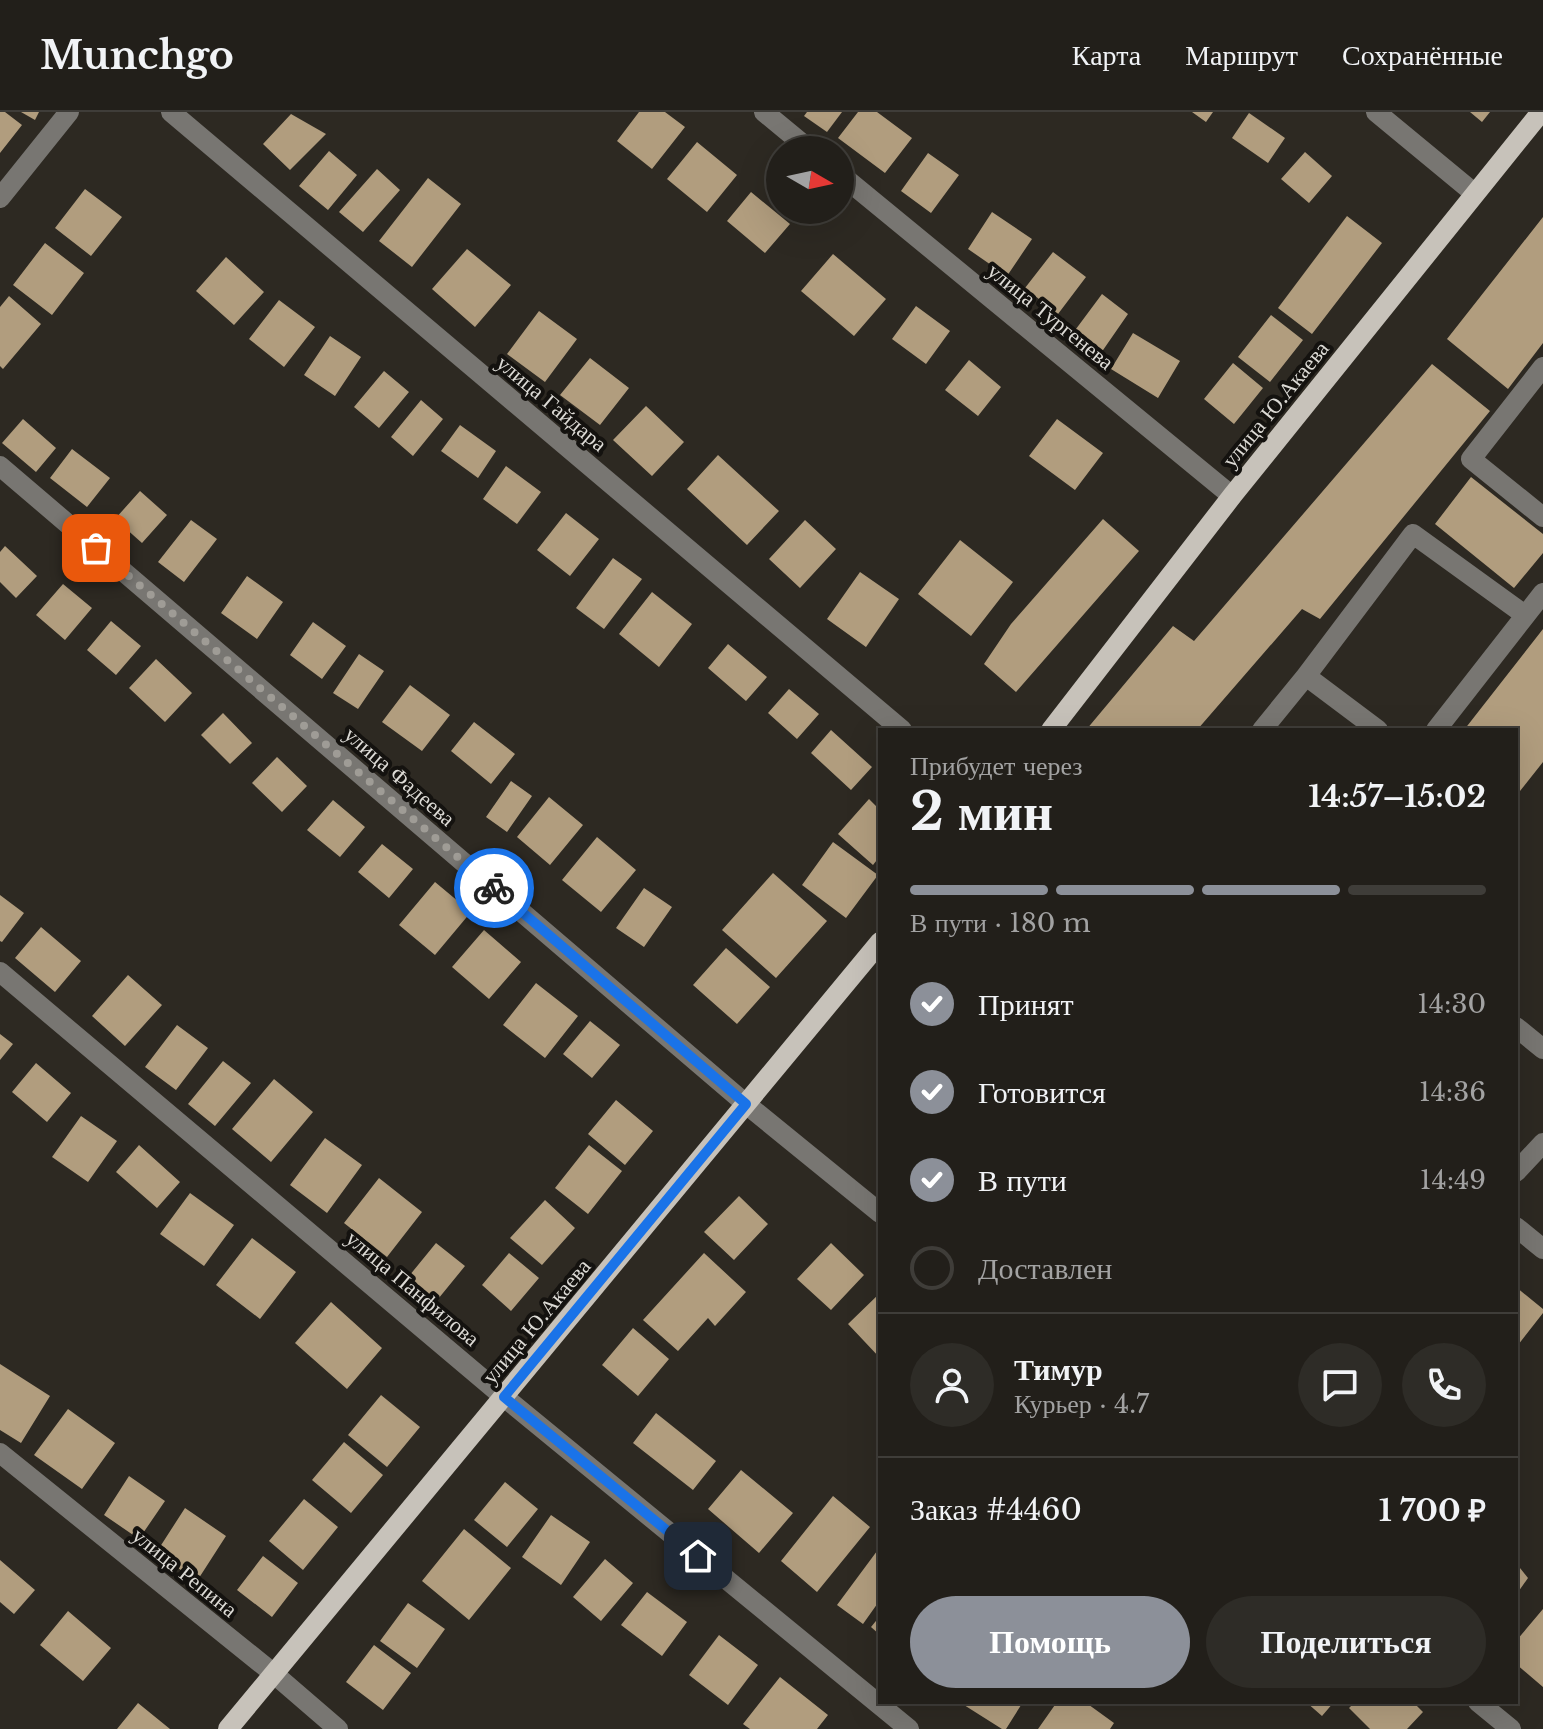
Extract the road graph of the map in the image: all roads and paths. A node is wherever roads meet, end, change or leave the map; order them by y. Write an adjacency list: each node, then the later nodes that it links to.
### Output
1 (69, 112): 9 (street)
2 (171, 112): 17 (street, улица Гайдара)
3 (764, 112): 6 (street)
4 (1376, 112): 8 (street)
5 (1541, 112): 8 (main road, улица Ю.Акаева)
6 (793, 136)
7 (854, 186): 12 (street, улица Тургенева)
8 (1474, 193): 12 (main road, улица Ю.Акаева)
9 (0, 198)
10 (1543, 367): 13 (street)
11 (0, 466): 26 (street, улица Фадеева)
12 (1232, 496): 18 (main road, улица Ю.Акаева)
13 (1543, 517)
14 (1543, 593): 15 (street)
15 (1525, 615): 16 (street); 21 (street)
16 (1306, 676): 19 (street); 20 (street)
17 (900, 728)
18 (1053, 728)
19 (1264, 728)
20 (1375, 728)
21 (1438, 728)
22 (878, 944): 26 (main road, улица Ю.Акаева)
23 (0, 972): 32 (street, улица Панфилова)
24 (1518, 1029): 25 (street)
25 (1543, 1049)
26 (746, 1104): 29 (street, улица Фадеева); 32 (main road, улица Ю.Акаева)
27 (1543, 1143): 28 (street)
28 (1518, 1170)
29 (878, 1211)
30 (1518, 1229): 31 (street)
31 (1543, 1249)
32 (504, 1397): 34 (main road, улица Ю.Акаева); 35 (street, улица Панфилова)
33 (0, 1453): 34 (street, улица Репина)
34 (273, 1673): 38 (main road, улица Ю.Акаева); 39 (street, улица Репина)
35 (878, 1704)
36 (879, 1704): 40 (street, улица Панфилова)
37 (1480, 1704): 41 (street)
38 (228, 1729)
39 (338, 1729)
40 (909, 1729)
41 (1511, 1729)

